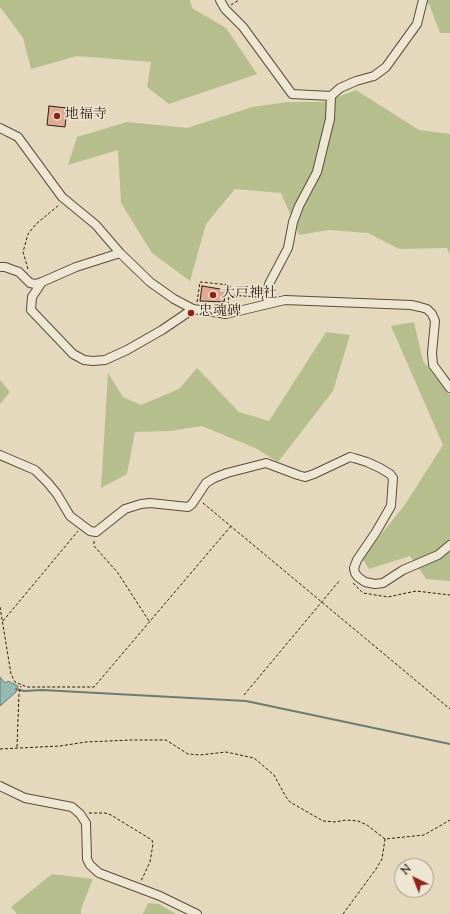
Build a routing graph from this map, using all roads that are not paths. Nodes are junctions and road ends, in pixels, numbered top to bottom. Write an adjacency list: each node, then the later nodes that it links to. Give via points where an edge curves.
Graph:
1 (220, 0): 3 (street, via 292,94)
2 (423, 0): 3 (street, via 417,24 386,67 374,76 340,88)
3 (331, 96): 8 (street, via 330,120 317,172 299,206 288,248 269,284)
4 (0, 128): 5 (street, via 18,137 67,201 96,225)
5 (120, 253): 7 (street, via 76,267); 9 (street, via 150,282)
6 (0, 267): 7 (street, via 18,272 30,283)
7 (42, 282): 9 (street, via 32,297 31,310 73,354 93,362 105,360 127,350)
8 (268, 300): 9 (street, via 226,314); 10 (street, via 411,305 427,309 435,321 433,365)
9 (193, 309)
10 (450, 388)
11 (0, 455): 12 (street, via 35,470 57,494 70,516 90,532 96,532 125,509 141,504 188,506 206,483 214,478 261,464 266,463 305,477 350,457 380,468 393,478 391,506 357,560 354,568 358,577 365,582 383,583 403,570 438,555)
12 (450, 545)
13 (0, 786): 14 (street, via 25,798 72,807 86,823 86,859 99,873 160,896)
14 (197, 914)

